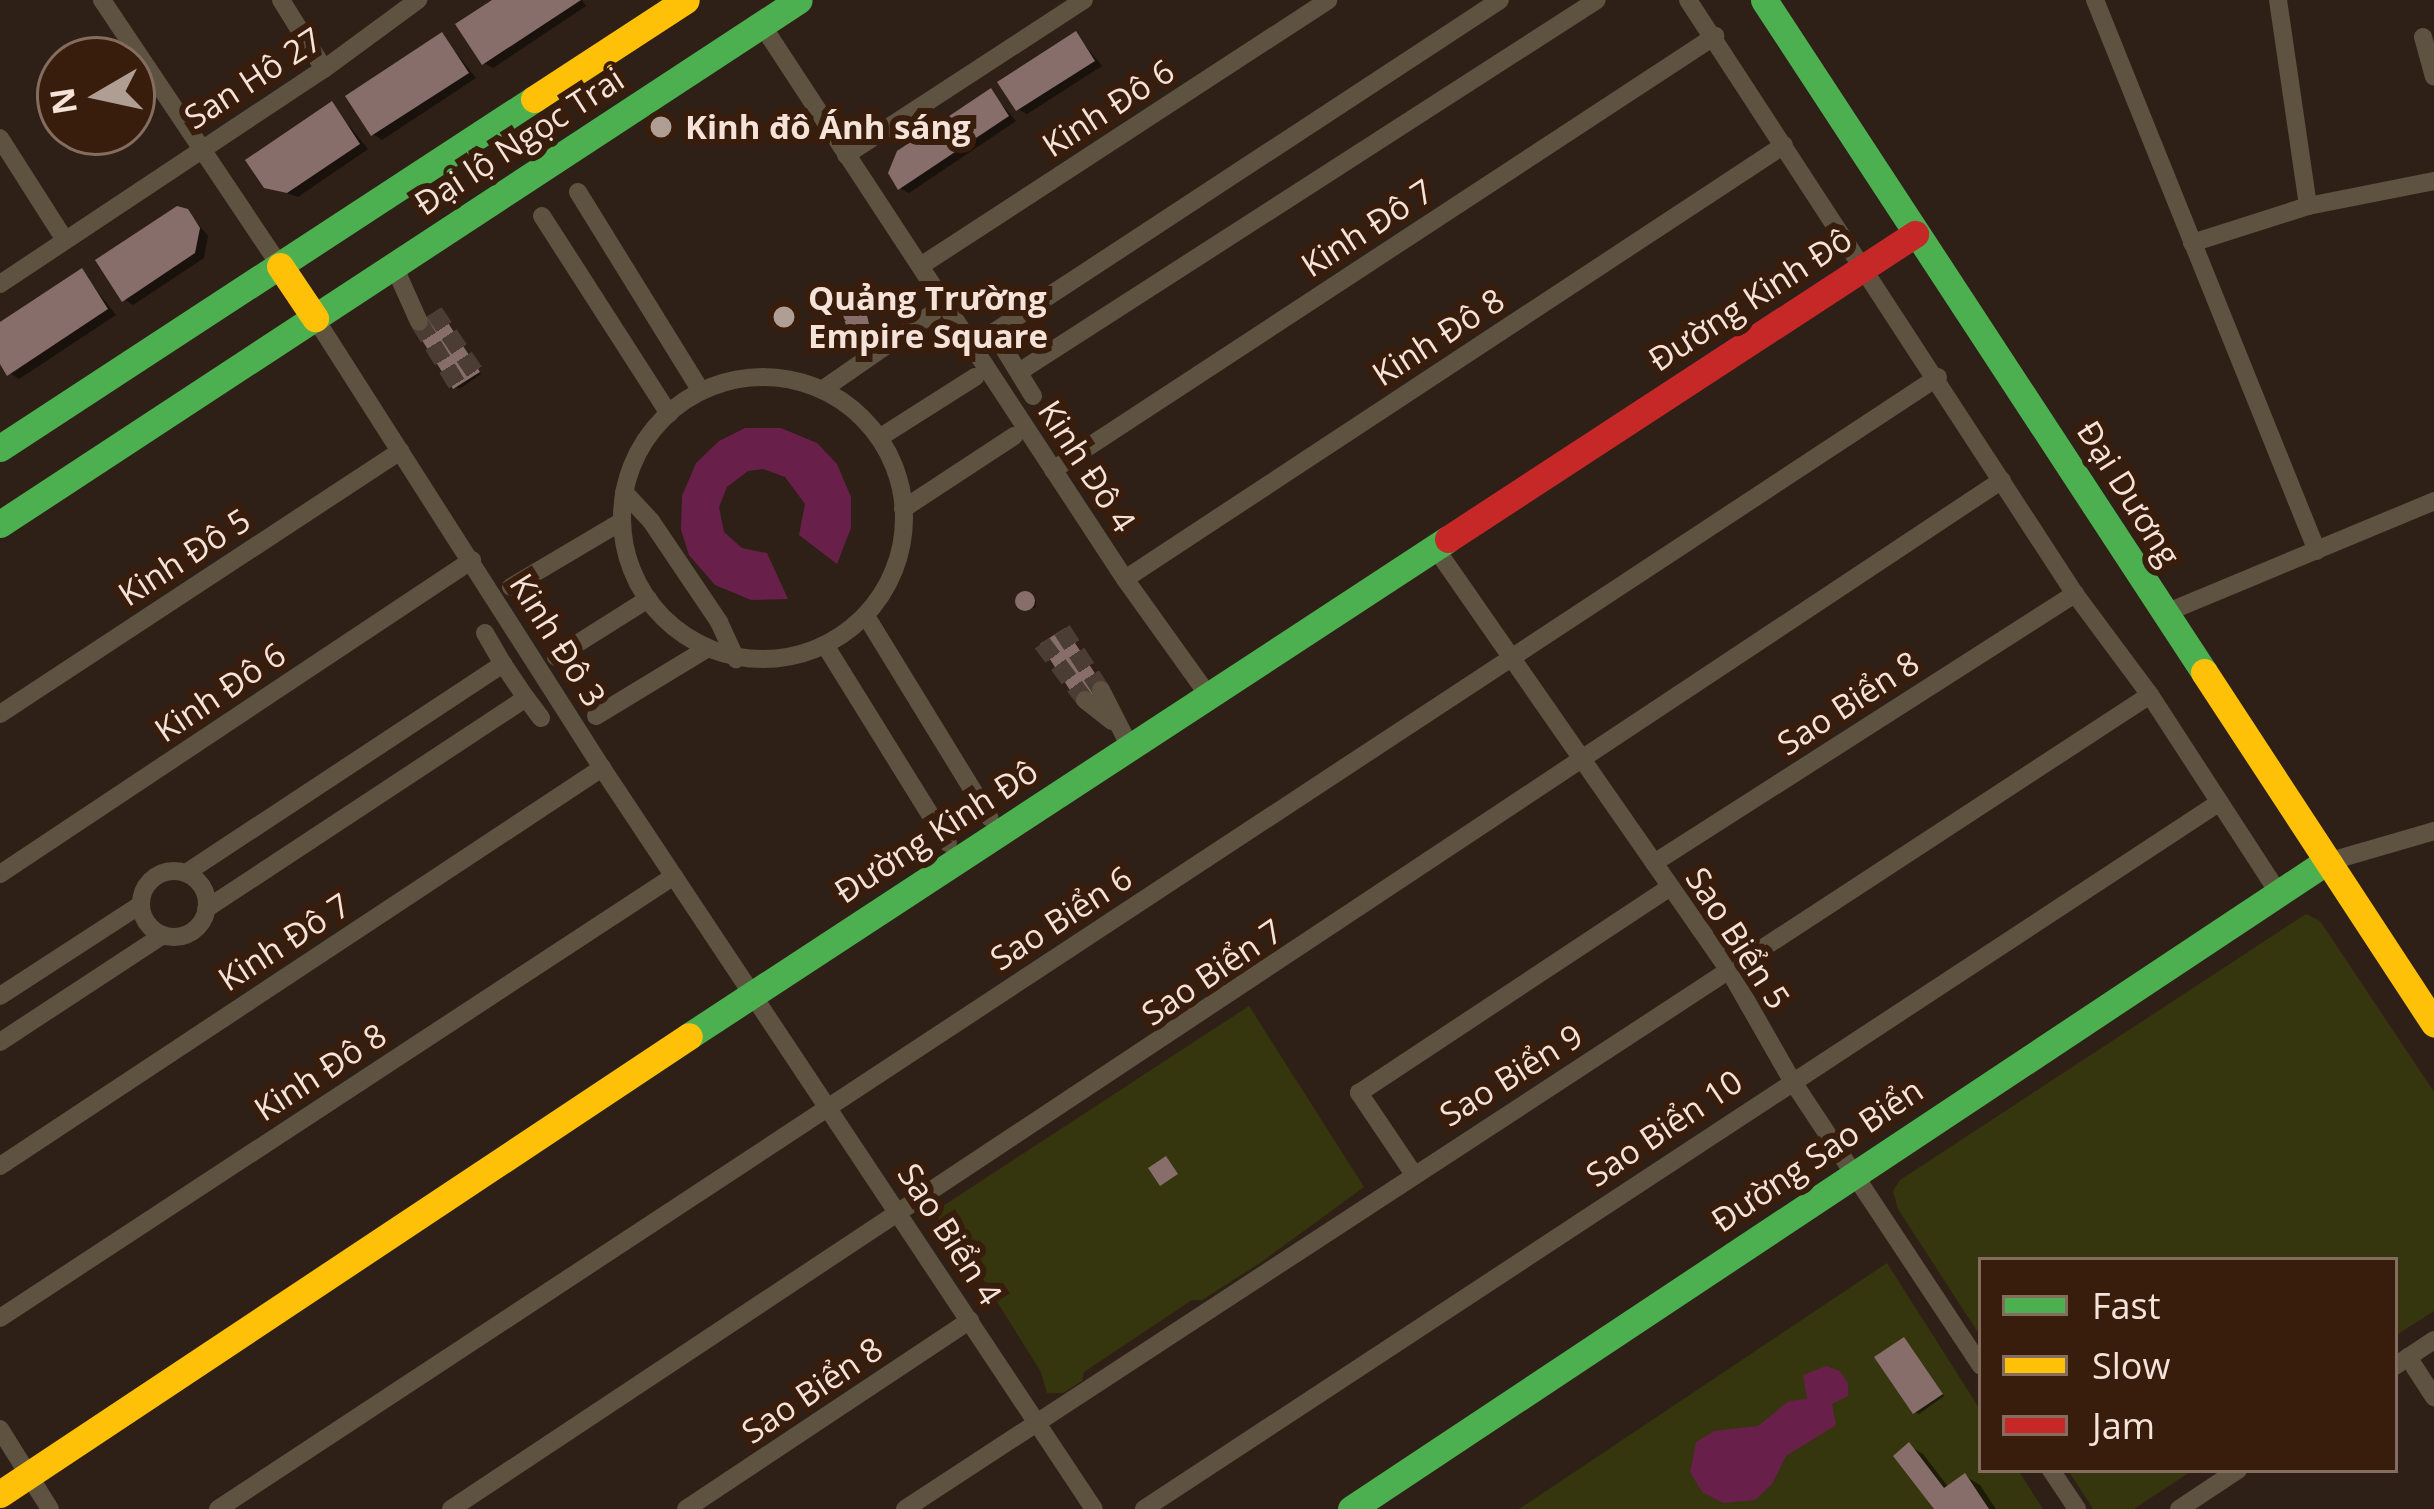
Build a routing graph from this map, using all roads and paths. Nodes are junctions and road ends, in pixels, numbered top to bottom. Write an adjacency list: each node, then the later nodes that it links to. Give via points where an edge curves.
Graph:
1 (102, 0): 22 (street)
2 (281, 0): 18 (street)
3 (418, 0): 18 (street, San Hô 27)
4 (686, 0): 31 (street, Đại lộ Ngọc Trai)
5 (746, 0): 15 (street)
6 (800, 0): 15 (street, Đại lộ Ngọc Trai)
7 (1084, 0): 23 (street)
8 (1328, 0): 32 (street, Kinh Đô 6)
9 (1500, 0): 41 (street, via 992,328)
10 (1597, 0): 41 (street)
11 (1688, 0): 16 (street)
12 (1764, 0): 28 (street, Đại Dương)
13 (2095, 0): 30 (street)
14 (2278, 0): 26 (street)
15 (762, 25): 23 (street, Kinh Đô 4); 34 (street, Đại lộ Ngọc Trai)
16 (1715, 36): 21 (street); 52 (street, Kinh Đô 7)
17 (2423, 37): 19 (street)
18 (324, 69): 22 (street, San Hô 27)
19 (2434, 77)
20 (0, 138): 29 (street)
21 (1784, 145): 33 (street); 62 (street, Kinh Đô 8)
22 (199, 149): 29 (street, San Hô 27); 31 (street)
23 (846, 155): 32 (street, Kinh Đô 4)
24 (2434, 181): 26 (street)
25 (578, 192): 36 (street)
26 (2308, 206): 30 (street)
27 (542, 216): 37 (street)
28 (1915, 234): 33 (street, Đường Kinh Đô); 66 (street, Đại Dương)
29 (65, 240): 35 (street, San Hô 27)
30 (2192, 243): 60 (street)
31 (280, 266): 40 (street); 50 (street, Đại lộ Ngọc Trai)
32 (922, 266): 52 (street, Kinh Đô 4)
33 (1865, 268): 43 (street); 59 (street, Đường Kinh Đô)
34 (401, 277): 39 (street); 40 (street, Đại lộ Ngọc Trai)
35 (0, 284)
36 (635, 284): 37 (street); 45 (street)
37 (600, 307): 47 (street)
38 (933, 313): 44 (street)
39 (426, 317)
40 (315, 318): 51 (street, Kinh Đô 3); 58 (street, Đại lộ Ngọc Trai)
41 (1019, 372): 46 (street)
42 (975, 377): 49 (street)
43 (1938, 377): 53 (street); 73 (street, Sao Biển 6)
44 (822, 390): 45 (street, via 748,377); 49 (street)
45 (701, 392): 47 (street)
46 (1033, 396)
47 (669, 414): 54 (street, via 636,456)
48 (1014, 436): 56 (street)
49 (879, 438): 56 (street)
50 (0, 448)
51 (400, 451): 61 (street, Kinh Đô 3); 80 (street, Kinh Đô 5)
52 (1053, 470): 62 (street, Kinh Đô 4)
53 (2002, 480): 64 (street); 89 (street, Sao Biển 7)
54 (624, 492): 57 (street); 72 (street, via 652,521)
55 (2434, 501): 60 (street)
56 (903, 509): 67 (street, via 897,557)
57 (622, 521): 63 (street); 65 (street, via 630,566)
58 (0, 524)
59 (1436, 549): 73 (street, Sao Biển 5); 77 (street, Đường Kinh Đô)
60 (2318, 551): 66 (street)
61 (472, 560): 90 (street, Kinh Đô 3); 106 (street, Kinh Đô 6)
62 (1125, 579): 77 (street, Kinh Đô 4)
63 (512, 587)
64 (2075, 594): 78 (street); 102 (street, Sao Biển 8)
65 (647, 599): 70 (street); 71 (street)
66 (2163, 614): 103 (street, Đại Dương)
67 (866, 616): 69 (street); 96 (street)
68 (485, 633): 74 (street)
69 (825, 645): 72 (street, via 778,659); 101 (street)
70 (709, 648): 72 (street); 81 (street)
71 (556, 657)
72 (736, 659)
73 (1514, 661): 89 (street, Sao Biển 5); 124 (street, Sao Biển 6)
74 (503, 664): 75 (street); 79 (street)
75 (465, 689): 83 (street); 84 (street)
76 (1093, 695): 86 (street)
77 (1208, 695): 86 (street, Đường Kinh Đô)
78 (2150, 695): 94 (street); 115 (street, Sao Biển 9)
79 (526, 698): 82 (street); 84 (street)
80 (0, 714)
81 (596, 716)
82 (541, 718)
83 (420, 719): 85 (street); 88 (street)
84 (487, 724): 88 (street)
85 (393, 737): 87 (street); 91 (street)
86 (1130, 747): 118 (street, Đường Kinh Đô)
87 (366, 754): 92 (street); 93 (street)
88 (442, 754): 91 (street)
89 (1586, 759): 102 (street, Sao Biển 5); 128 (street, Sao Biển 7)
90 (602, 768): 107 (street, Kinh Đô 3); 125 (street, Kinh Đô 7)
91 (416, 771): 92 (street)
92 (390, 788): 97 (street)
93 (310, 791): 95 (street); 97 (street)
94 (2221, 802): 109 (street); 123 (street, Sao Biển 10)
95 (285, 808): 99 (street); 100 (street)
96 (989, 817)
97 (333, 826): 100 (street)
98 (2434, 831): 103 (street)
99 (243, 835): 104 (street); 105 (street)
100 (308, 842): 104 (street)
101 (948, 843)
102 (1654, 863): 108 (street, Sao Biển 5)
103 (2324, 863): 109 (street, Đường Sao Biển); 121 (street, Đại Dương)
104 (264, 871): 111 (street)
105 (186, 873): 110 (street, via 154,877); 111 (street, via 202,887)
106 (0, 874)
107 (674, 876): 118 (street, Kinh Đô 3); 129 (street, Kinh Đô 8)
108 (1670, 887): 115 (street, Sao Biển 5); 126 (street, via 1360,1093)
109 (2278, 892): 127 (street, Đường Sao Biển)
110 (140, 905): 112 (street); 113 (street)
111 (206, 909): 112 (street, via 187,934)
112 (163, 935): 116 (street)
113 (85, 940): 114 (street); 116 (street)
114 (39, 971): 117 (street); 119 (street)
115 (1730, 972): 123 (street, Sao Biển 5); 126 (street, Sao Biển 9)
116 (106, 973): 119 (street)
117 (5, 992): 120 (street)
118 (753, 993): 124 (street, Sao Biển 4); 139 (street, Đường Kinh Đô)
119 (61, 1002): 120 (street)
120 (32, 1021): 122 (street)
121 (2434, 1024)
122 (0, 1041)
123 (1791, 1079): 127 (street, Sao Biển 5); 147 (street, Sao Biển 10)
124 (829, 1104): 128 (street, Sao Biển 4); 142 (street, Sao Biển 6)
125 (0, 1166)
126 (1413, 1173): 135 (street, Sao Biển 9)
127 (1853, 1174): 133 (street, Sao Biển 5); 148 (street, Đường Sao Biển)
128 (902, 1215): 130 (street, Sao Biển 4); 143 (street, Sao Biển 7)
129 (0, 1318)
130 (970, 1320): 135 (street, Sao Biển 4); 144 (street, Sao Biển 8)
131 (2434, 1340): 132 (street)
132 (2402, 1361): 134 (street)
133 (1978, 1362)
134 (2434, 1397)
135 (1036, 1422): 145 (street, Sao Biển 9); 146 (street, Sao Biển 4)
136 (0, 1429): 139 (street)
137 (2052, 1473): 149 (street)
138 (2233, 1473): 150 (street)
139 (28, 1475): 140 (street, Đường Kinh Đô); 141 (street)
140 (0, 1494)
141 (50, 1509)
142 (218, 1509)
143 (451, 1509)
144 (686, 1509)
145 (905, 1509)
146 (1094, 1509)
147 (1144, 1509)
148 (1352, 1509)
149 (2077, 1509)
150 (2179, 1509)

